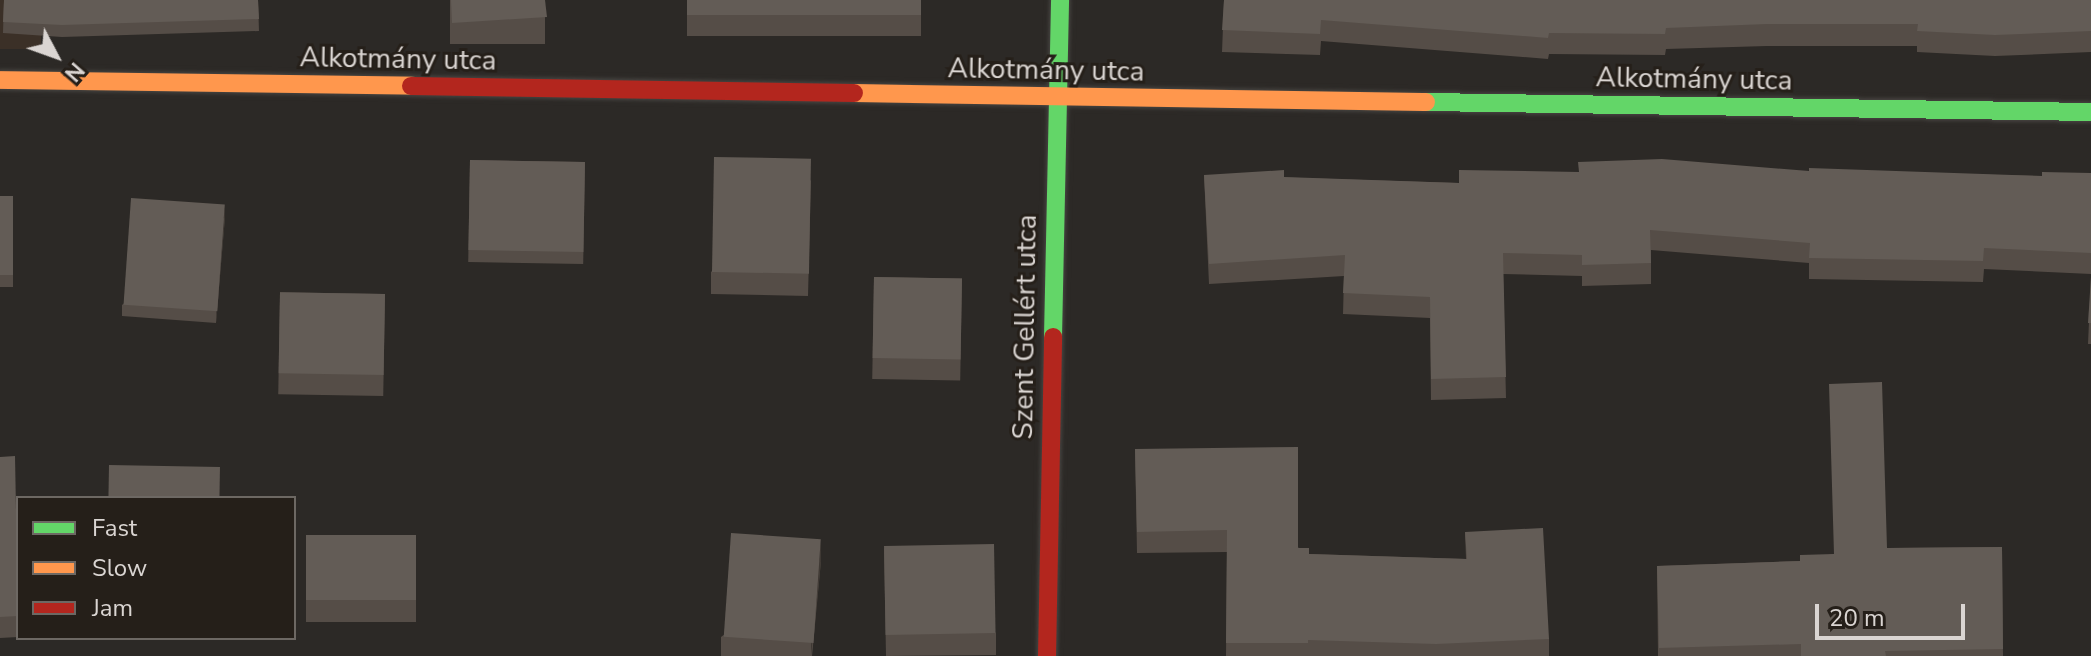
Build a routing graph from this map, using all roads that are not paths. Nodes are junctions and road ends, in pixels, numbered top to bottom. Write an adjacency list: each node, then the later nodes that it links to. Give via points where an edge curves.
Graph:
1 (1060, 0): 3 (street, Szent Gellért utca)
2 (0, 80): 3 (street, Alkotmány utca)
3 (1058, 98): 4 (street, Alkotmány utca); 5 (street, Szent Gellért utca)
4 (2091, 112)
5 (1047, 656)

